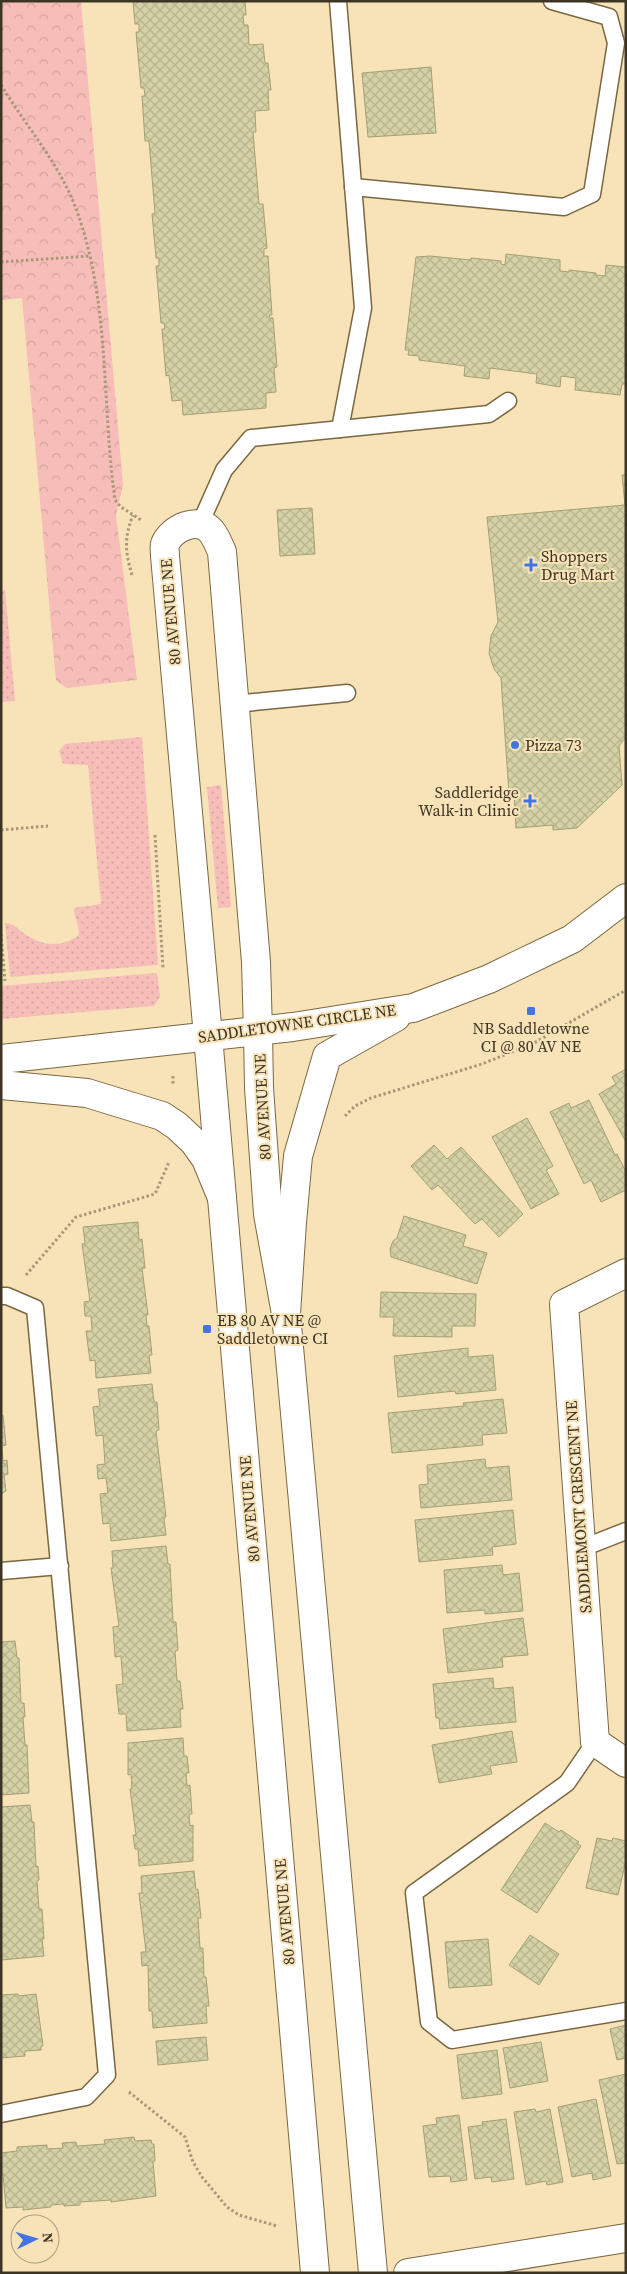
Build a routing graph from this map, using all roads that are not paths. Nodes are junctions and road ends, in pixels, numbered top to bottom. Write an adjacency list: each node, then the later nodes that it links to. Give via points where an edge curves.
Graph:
1 (338, 1): 3 (lane)
2 (552, 1): 3 (lane, via 609,17 616,44 592,194 564,207)
3 (353, 187): 5 (lane, via 363,308)
4 (508, 401): 5 (lane, via 489,414)
5 (340, 429): 6 (lane, via 251,438 224,470)
6 (200, 524): 8 (street, 80 AVENUE NE, via 210,530 222,552); 12 (street, 80 AVENUE NE, via 190,524 170,536 165,545 165,556)
7 (347, 693): 8 (lane)
8 (234, 704): 11 (street, 80 AVENUE NE, via 256,962)
9 (623, 902): 10 (street, SADDLETOWNE CIRCLE NE, via 572,939 489,979)
10 (413, 1008): 11 (street, SADDLETOWNE CIRCLE NE); 18 (street, via 327,1056 298,1156)
11 (258, 1032): 12 (street, SADDLETOWNE CIRCLE NE); 18 (street, 80 AVENUE NE, via 268,1214)
12 (208, 1036): 13 (street, SADDLETOWNE CIRCLE NE); 15 (street, 80 AVENUE NE)
13 (1, 1058)
14 (1, 1085): 15 (street, via 87,1093 162,1116 194,1142 206,1159)
15 (222, 1198): 28 (street, 80 AVENUE NE)
16 (626, 1273): 20 (street, SADDLEMONT CRESCENT NE, via 564,1304)
17 (4, 1296): 21 (lane, via 35,1308)
18 (286, 1314): 29 (street, 80 AVENUE NE)
19 (626, 1531): 20 (lane)
20 (580, 1549): 23 (street, SADDLEMONT CRESCENT NE)
21 (60, 1566): 22 (lane); 26 (lane, via 107,2074 86,2096)
22 (1, 1572)
23 (596, 1742): 24 (street); 25 (lane, via 567,1783 414,1893 429,2022 452,2040)
24 (626, 1763)
25 (626, 2011)
26 (1, 2114)
27 (626, 2238): 30 (street)
28 (315, 2273)
29 (374, 2273)
30 (408, 2273)

